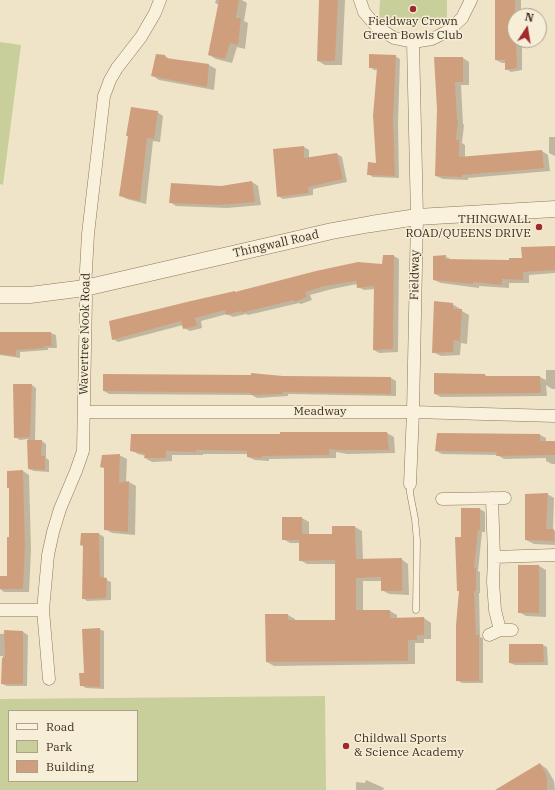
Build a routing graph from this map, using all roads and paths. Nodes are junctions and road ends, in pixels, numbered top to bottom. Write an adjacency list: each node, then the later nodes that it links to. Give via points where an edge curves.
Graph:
1 (160, 0): 7 (street, Wavertree Nook Road, via 141,37 110,80 104,96 88,234)
2 (360, 0): 4 (street, via 364,12 376,27 394,38)
3 (471, 0): 4 (street, via 462,18 448,32 432,39)
4 (413, 42): 6 (street, Fieldway)
5 (555, 209): 6 (street, Thingwall Road)
6 (416, 217): 7 (street, Thingwall Road, via 332,231); 10 (street, Fieldway)
7 (85, 288): 8 (street, Thingwall Road, via 30,295); 9 (street, Wavertree Nook Road)
8 (0, 295)
9 (84, 412): 10 (street, Meadway); 19 (street, Wavertree Nook Road, via 82,451 60,509 48,555)
10 (413, 412): 11 (street, Meadway); 12 (street, Fieldway)
11 (555, 416)
12 (410, 484): 20 (lane, via 417,541)
13 (492, 498): 14 (street); 15 (street); 17 (street)
14 (506, 498)
15 (442, 499)
16 (555, 555): 17 (street)
17 (494, 557): 21 (street, via 493,582)
18 (0, 610): 19 (street)
19 (43, 610): 22 (street, Wavertree Nook Road)
20 (416, 610)
21 (500, 632)
22 (49, 679)

